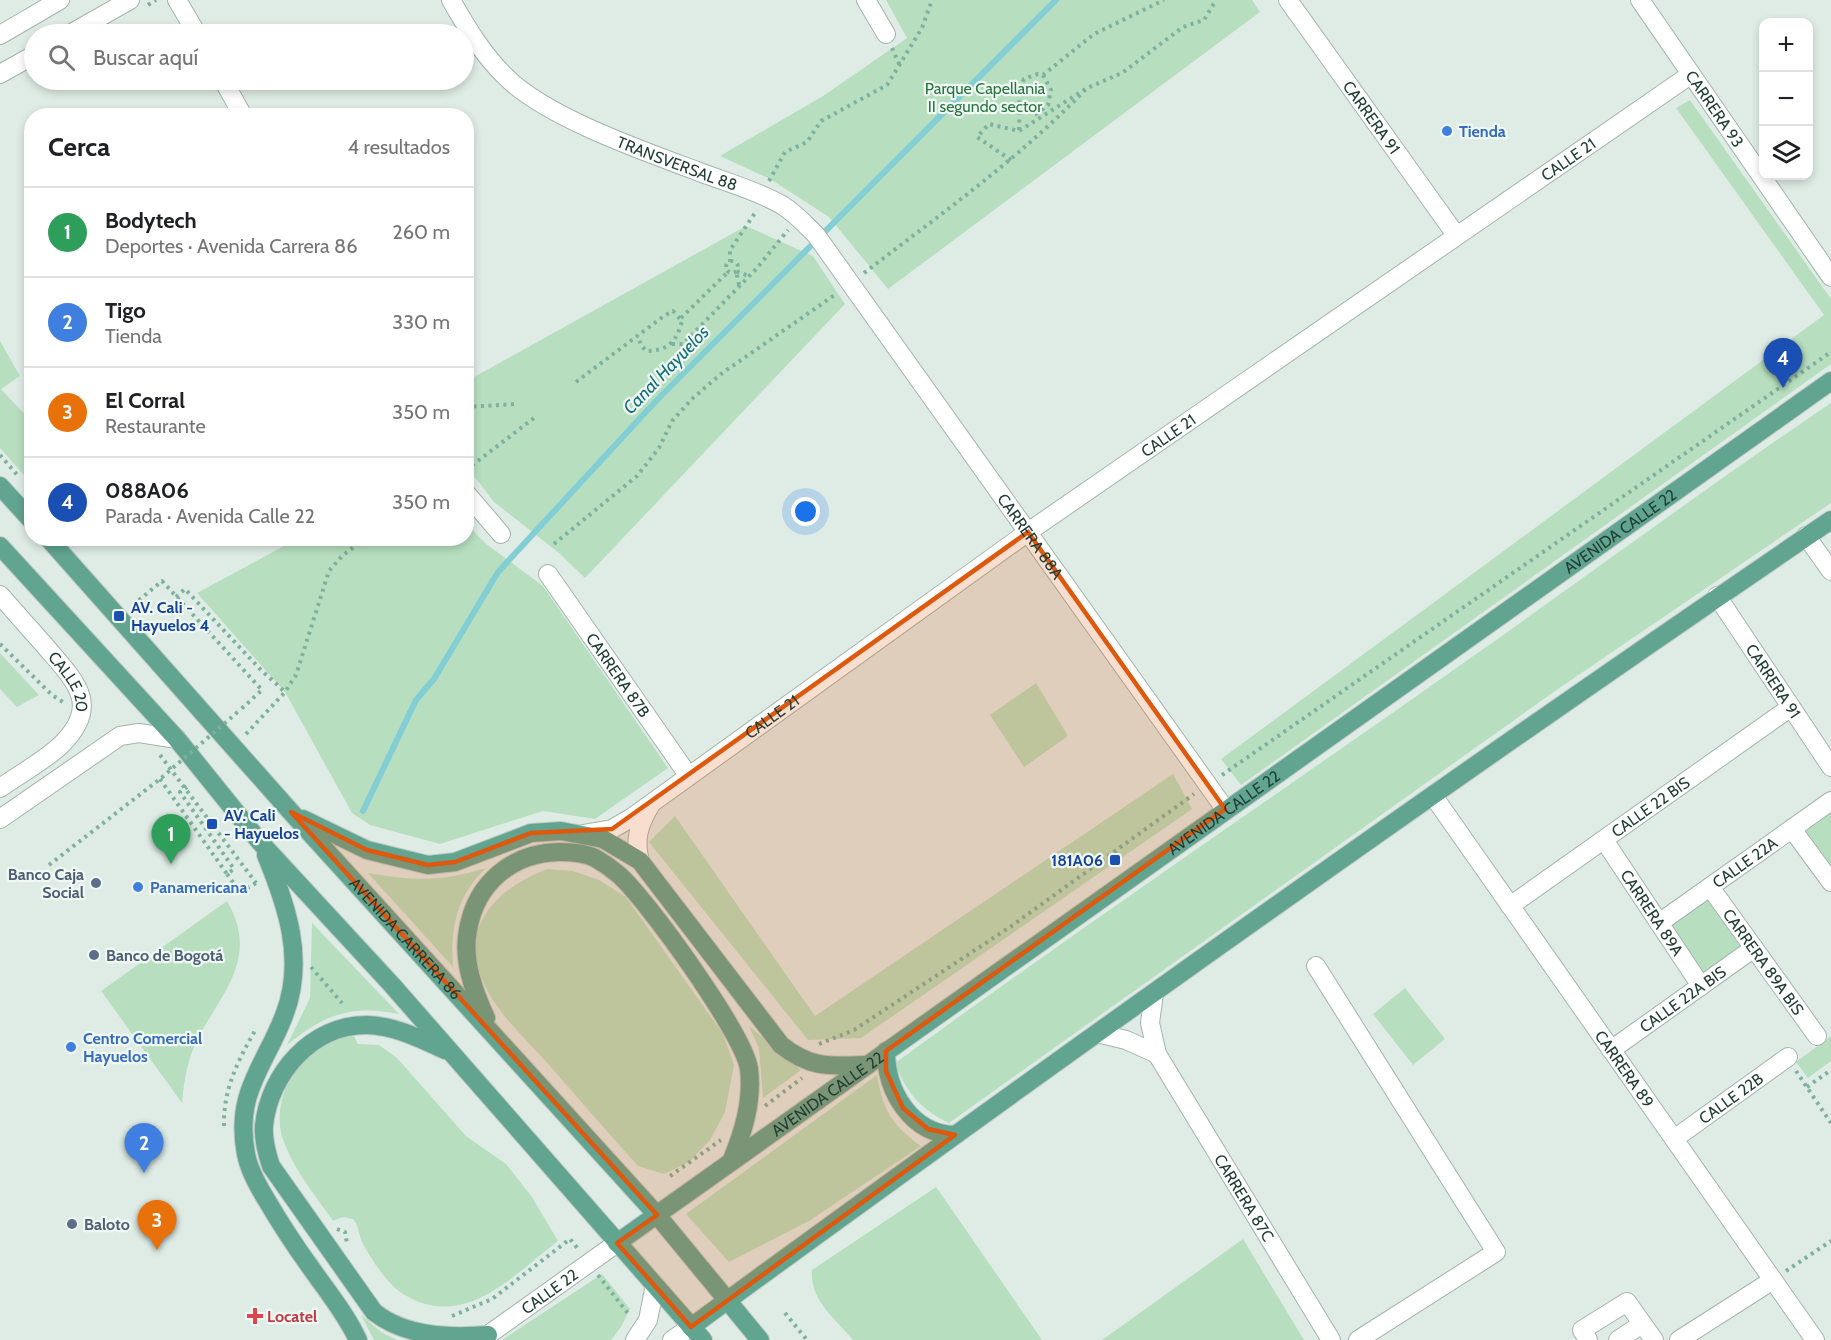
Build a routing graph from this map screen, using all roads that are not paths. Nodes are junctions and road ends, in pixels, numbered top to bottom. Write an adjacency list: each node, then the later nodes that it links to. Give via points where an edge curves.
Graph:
1 (60, 0): 12 (street)
2 (129, 0): 8 (street)
3 (177, 0): 9 (street)
4 (451, 0): 10 (street, TRANSVERSAL 88)
5 (866, 0): 11 (street)
6 (1288, 0): 19 (street, CARRERA 91)
7 (1640, 0): 16 (street, CARRERA 93)
8 (87, 24)
9 (191, 24)
10 (464, 24)
11 (886, 34)
12 (0, 35)
13 (474, 40): 20 (street, TRANSVERSAL 88, via 526,95 565,117 765,197 796,216)
14 (24, 61): 15 (street)
15 (0, 74)
16 (1690, 75): 19 (street, CALLE 21); 21 (street, CARRERA 93)
17 (229, 90): 18 (street)
18 (239, 108)
19 (1456, 236): 27 (street, CALLE 21)
20 (837, 262): 27 (street, CARRERA 88A)
21 (1831, 277)
22 (1831, 381): 44 (main road, AVENIDA CALLE 22)
23 (0, 486): 25 (main road)
24 (474, 503): 28 (street)
25 (24, 512)
26 (1831, 520): 29 (main road)
27 (1028, 532): 39 (street, CALLE 21); 44 (street, CARRERA 88A)
28 (501, 534)
29 (1806, 536): 32 (street); 35 (main road)
30 (0, 546): 37 (main road)
31 (55, 546): 45 (main road, AVENIDA CARRERA 86)
32 (1831, 571)
33 (548, 574): 39 (street, CARRERA 87B)
34 (0, 595): 40 (street, CALLE 20, via 75,679 82,713 60,746)
35 (1717, 596): 36 (street, CARRERA 91); 41 (main road)
36 (1791, 707): 38 (street, CARRERA 91); 49 (street, CALLE 22 BIS)
37 (177, 739): 46 (street, via 139,733 120,736); 50 (main road)
38 (1831, 767)
39 (688, 775): 43 (street, CALLE 21)
40 (0, 788)
41 (1434, 797): 54 (street, CARRERA 89); 59 (main road)
42 (1831, 801): 47 (street, CALLE 22A)
43 (652, 802): 48 (street, CALLE 21, via 612,829); 51 (street, CALLE 21, via 638,831)
44 (1225, 809): 64 (main road, AVENIDA CALLE 22)
45 (291, 812): 48 (main road, via 366,850 428,865 455,862 531,833); 60 (main road, AVENIDA CARRERA 86)
46 (0, 819)
47 (1792, 829): 52 (street); 53 (street, CALLE 22A)
48 (582, 834): 51 (main road, via 603,839)
49 (1604, 840): 54 (street, CALLE 22 BIS); 55 (street, CARRERA 89A)
50 (260, 842): 65 (main road); 81 (main road, via 292,930 292,984 285,1014 247,1093 243,1127 246,1156 256,1183)
51 (640, 861): 68 (main road, via 781,1045 805,1061 830,1066)
52 (1831, 882)
53 (1710, 887): 55 (street, CALLE 22A); 56 (street, CARRERA 89A BIS)
54 (1510, 906): 63 (street, CARRERA 89)
55 (1659, 923): 58 (street, CARRERA 89A)
56 (1754, 948): 58 (street, CALLE 22A BIS); 62 (street, CARRERA 89A BIS)
57 (1316, 966): 85 (street, via 1496,1252)
58 (1701, 986): 63 (street, CALLE 22A BIS)
59 (1154, 993): 61 (main road); 66 (street, CARRERA 87C, via 1150,1023)
60 (493, 1033): 71 (main road, via 478,1002 466,955 467,931 483,890 500,871 531,855 569,852 594,858 618,874 659,923 746,1053 749,1069 745,1122); 72 (main road, AVENIDA CARRERA 86)
61 (1097, 1033): 66 (street); 69 (main road)
62 (1817, 1036)
63 (1611, 1050): 70 (street, CARRERA 89)
64 (885, 1051): 68 (main road, AVENIDA CALLE 22); 69 (main road, via 886,1071 903,1108 928,1129)
65 (452, 1053): 73 (main road); 80 (main road, via 404,1033 370,1025 354,1025 321,1037 284,1069 269,1099 264,1127 266,1148 271,1167 374,1312 394,1326 444,1337)
66 (1157, 1054): 84 (street, CARRERA 87C)
67 (1788, 1057): 70 (street, CALLE 22B)
68 (867, 1065): 71 (main road, AVENIDA CALLE 22)
69 (955, 1135): 76 (main road)
70 (1674, 1139): 74 (street, CARRERA 89)
71 (731, 1162): 72 (main road, AVENIDA CALLE 22)
72 (657, 1215): 73 (main road, AVENIDA CALLE 22); 76 (main road, AVENIDA CARRERA 86)
73 (617, 1243): 75 (main road); 80 (street, CALLE 22)
74 (1773, 1280): 89 (street); 90 (street, CARRERA 89)
75 (655, 1285): 78 (main road); 79 (street, via 653,1306)
76 (727, 1300): 78 (main road); 83 (main road, AVENIDA CARRERA 86)
77 (1642, 1324): 86 (street, via 1627,1302 1582,1330); 87 (street); 88 (street)
78 (697, 1333): 82 (street)
79 (638, 1336)
80 (484, 1337)
81 (358, 1340)
82 (672, 1340)
83 (760, 1340)
84 (1331, 1340)
85 (1358, 1340)
86 (1588, 1340)
87 (1618, 1340)
88 (1654, 1340)
89 (1679, 1340)
90 (1815, 1340)

